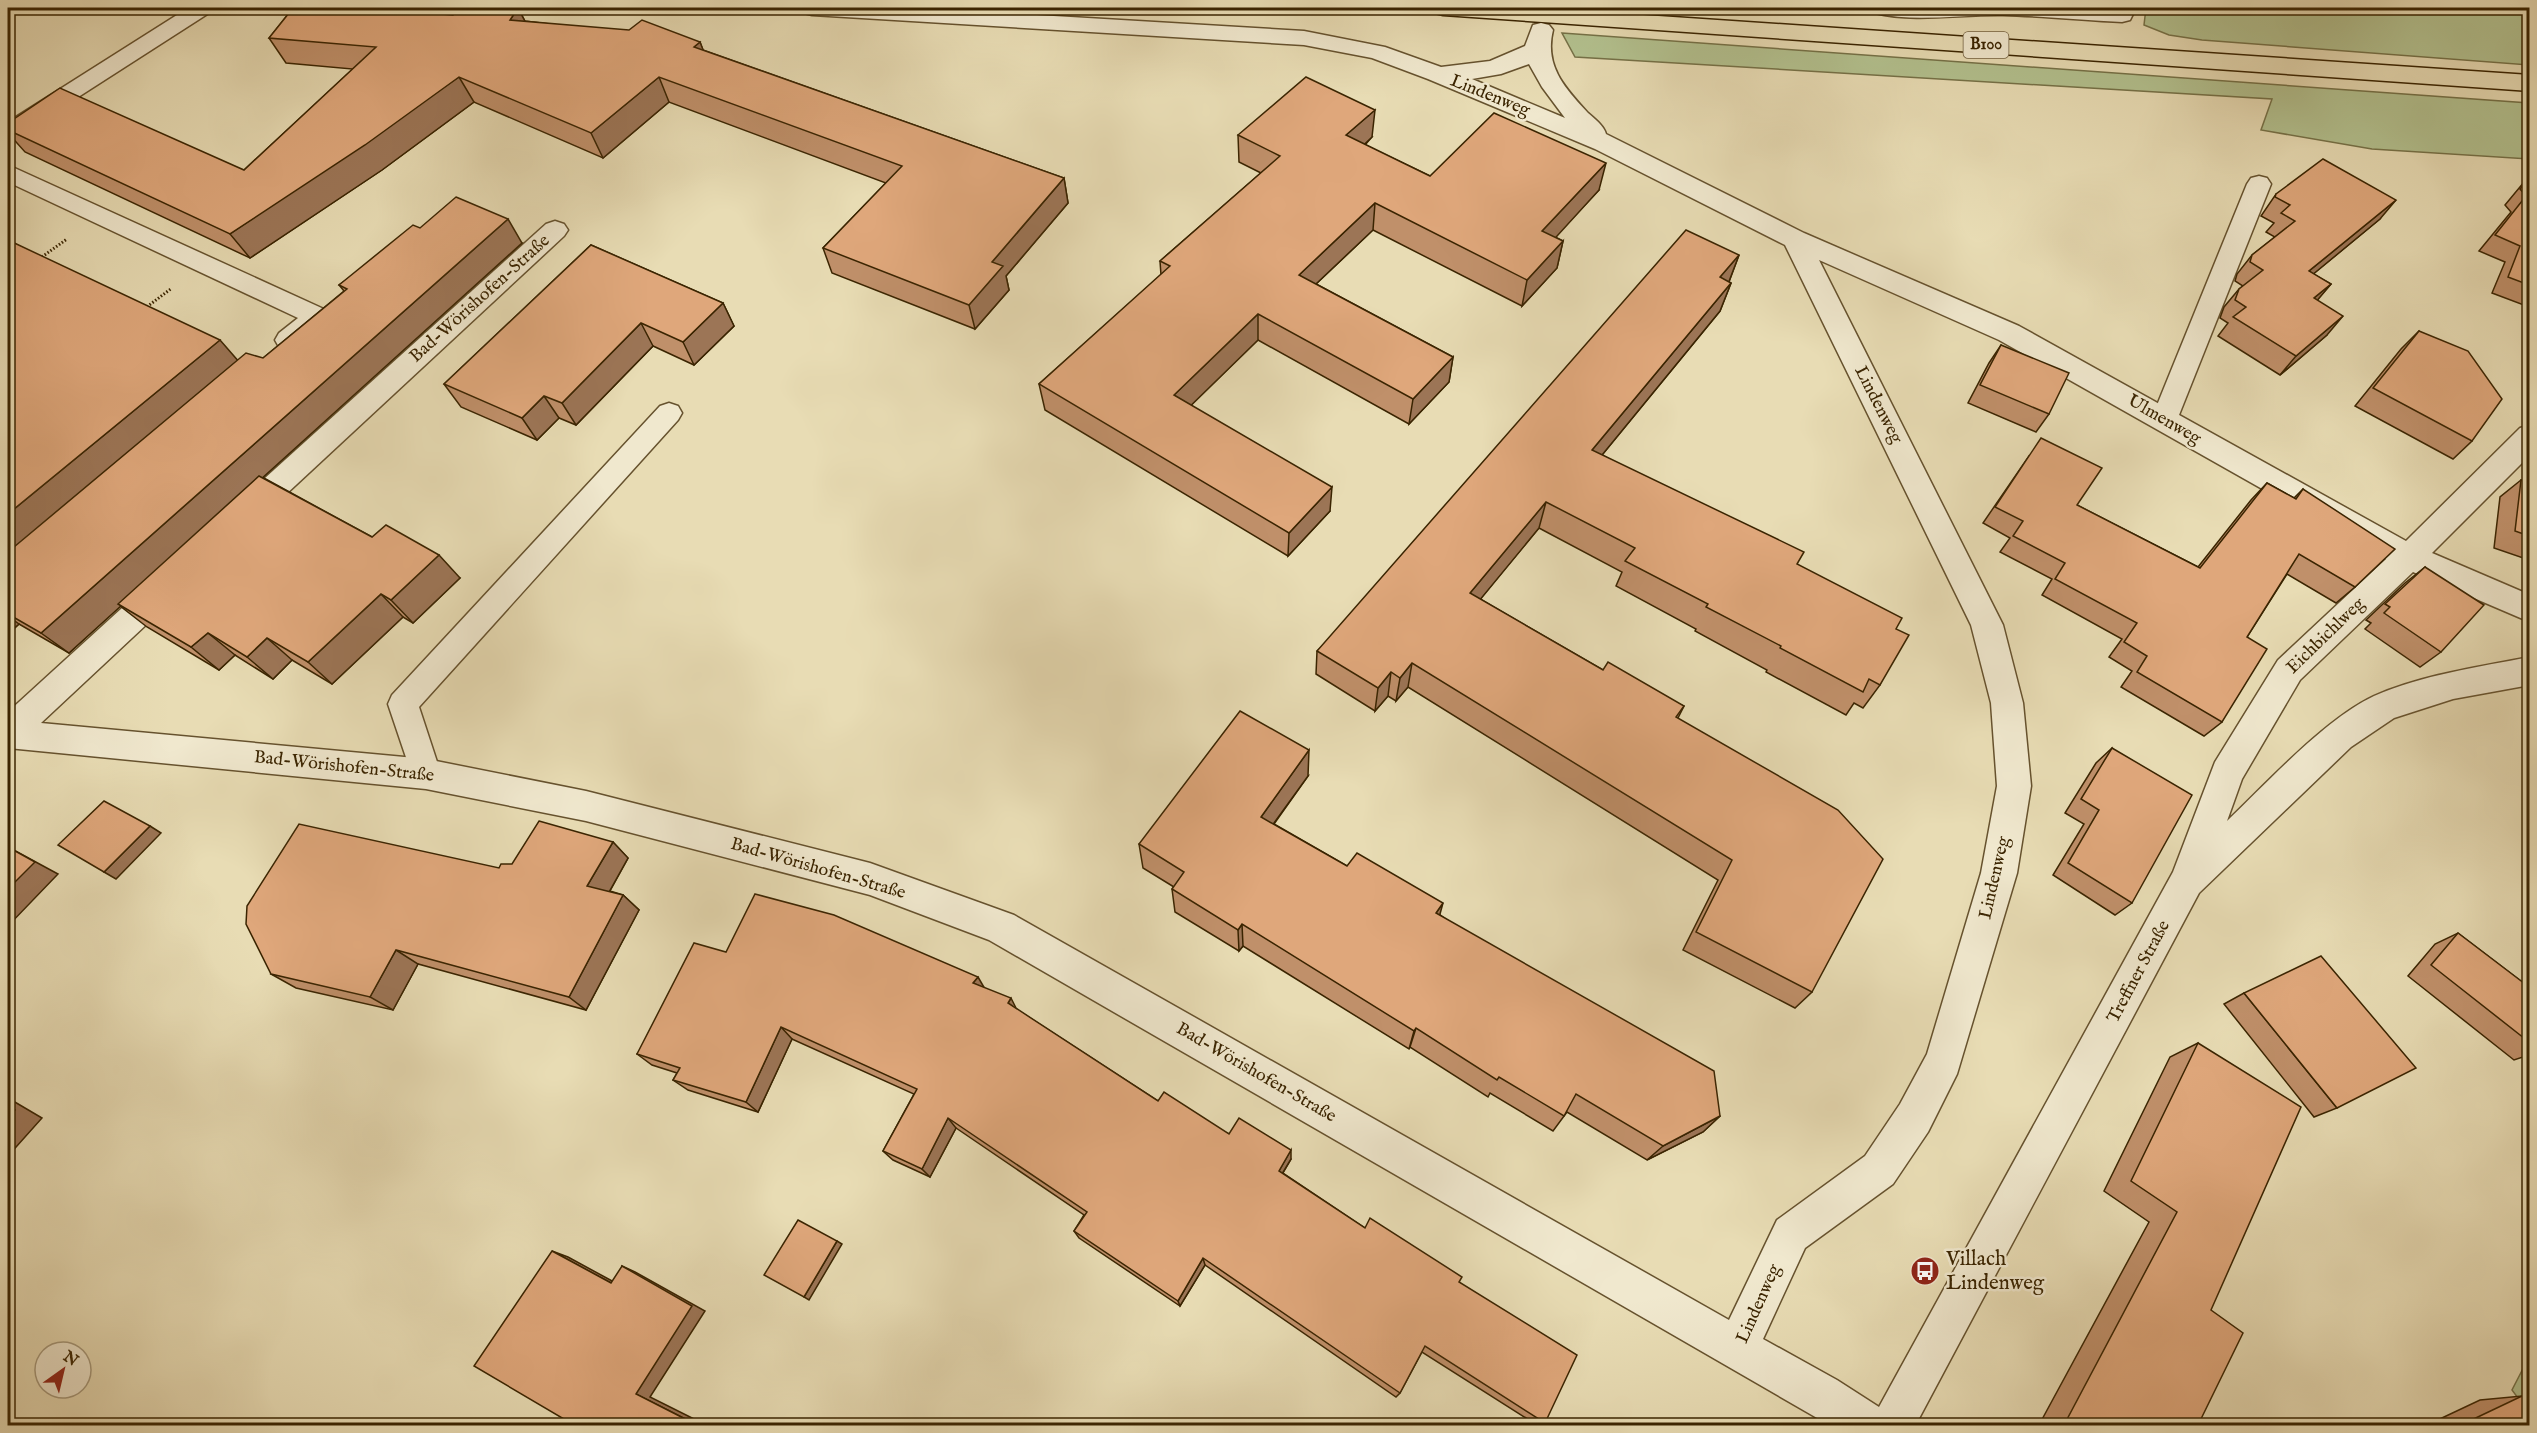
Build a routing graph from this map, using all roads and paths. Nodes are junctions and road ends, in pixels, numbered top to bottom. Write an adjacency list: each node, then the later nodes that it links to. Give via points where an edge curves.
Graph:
1 (202, 8): 8 (lane)
2 (812, 8): 6 (street, Lindenweg, via 1304,38 1377,52)
3 (1443, 8): 7 (main road, B100)
4 (1883, 8): 5 (street, via 2002,8 2122,15)
5 (2124, 8)
6 (1437, 74): 9 (street, Lindenweg); 9 (street, via 1485,72 1512,63 1539,40 1547,76 1572,112)
7 (2529, 83)
8 (8, 132)
9 (1604, 143): 14 (street, Lindenweg)
10 (8, 173): 12 (lane)
11 (2259, 184): 20 (lane)
12 (99, 215): 15 (path); 16 (lane)
13 (555, 230): 22 (street, Bad-Wörishofen-Straße)
14 (1795, 239): 20 (street, Ulmenweg, via 2009,333); 30 (street, Lindenweg, via 1988,625 2007,703 2014,786 1999,873 1944,1062 1880,1170 1791,1234)
15 (35, 262)
16 (203, 264): 17 (path); 18 (lane, via 317,316)
17 (141, 311)
18 (271, 354)
19 (669, 413): 28 (lane, via 404,704)
20 (2164, 420): 23 (street, Ulmenweg)
21 (2529, 436): 23 (street, Eichbichlweg)
22 (228, 530)
23 (2409, 557): 25 (street, Ulmenweg); 29 (street, Eichbichlweg, via 2289,670 2227,773)
24 (184, 570): 27 (street, Bad-Wörishofen-Straße)
25 (2529, 609)
26 (2529, 671): 29 (street, Treffner Straße, via 2453,685 2384,707 2339,737)
27 (8, 733): 28 (street, Bad-Wörishofen-Straße)
28 (426, 774): 30 (street, Bad-Wörishofen-Straße, via 586,806 870,879 1001,927)
29 (2187, 881): 32 (street, Treffner Straße)
30 (1737, 1348): 31 (street, Lindenweg)
31 (1870, 1425)
32 (1892, 1425)

